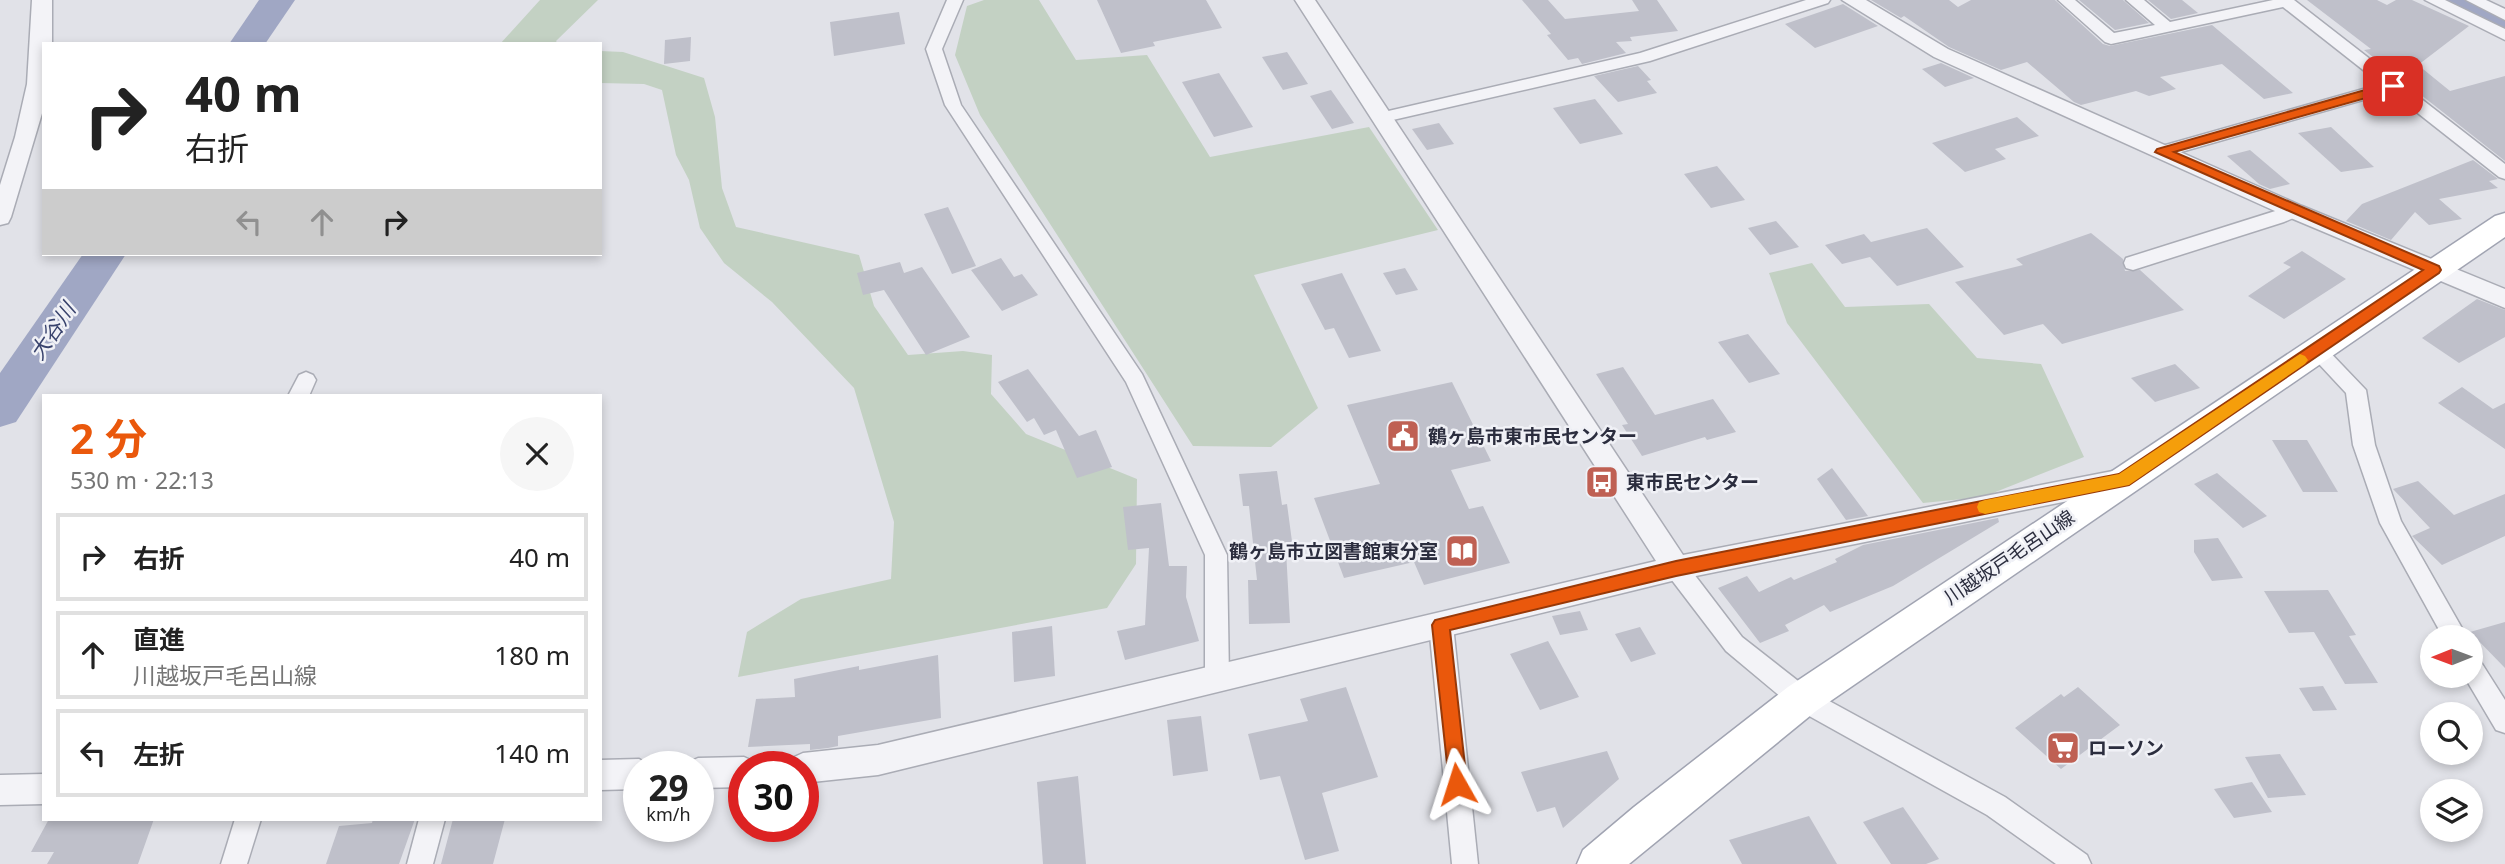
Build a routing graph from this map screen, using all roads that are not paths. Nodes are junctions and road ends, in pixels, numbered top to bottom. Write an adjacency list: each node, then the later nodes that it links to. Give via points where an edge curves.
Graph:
1 (42, 0): 16 (street)
2 (955, 0): 33 (street, via 934,49 953,105 1135,379 1216,555)
3 (1305, 0): 19 (street)
4 (1822, 0): 19 (street, via 1644,57)
5 (1852, 0): 20 (street, via 1941,53)
6 (2066, 0): 14 (street, via 2111,38)
7 (2134, 0): 14 (street)
8 (2212, 0): 12 (street)
9 (2433, 0): 15 (street)
10 (2474, 0): 13 (street)
11 (2285, 1): 12 (street); 18 (street)
12 (2229, 14): 14 (street)
13 (2505, 15)
14 (2166, 27)
15 (2505, 35)
16 (44, 42)
17 (42, 56): 23 (street, via 24,151)
18 (2393, 86): 20 (street); 21 (street)
19 (1384, 117): 30 (street)
20 (2161, 152): 22 (street)
21 (2505, 173)
22 (2294, 211): 25 (street); 26 (street)
23 (1, 213)
24 (2505, 223): 26 (main road, 川越坂戸毛呂山線)
25 (2133, 263)
26 (2434, 270): 27 (street); 28 (main road, 川越坂戸毛呂山線)
27 (2505, 299)
28 (2315, 349): 29 (main road, 川越坂戸毛呂山線); 32 (street, via 2356,390 2364,445 2391,523)
29 (2123, 480): 30 (street); 35 (main road, 川越坂戸毛呂山線)
30 (1676, 568): 31 (street); 35 (street, via 1734,644)
31 (1441, 625): 33 (street); 46 (street)
32 (2448, 625)
33 (1217, 679): 37 (street, via 878,760)
34 (2483, 686): 36 (street)
35 (1802, 699): 47 (main road, 川越坂戸毛呂山線); 48 (street, via 1996,806)
36 (2505, 722)
37 (819, 766)
38 (623, 774): 39 (street)
39 (602, 775)
40 (42, 789): 41 (street)
41 (0, 790)
42 (247, 821): 44 (street)
43 (431, 821): 45 (street)
44 (234, 864)
45 (420, 864)
46 (1465, 864)
47 (1598, 864)
48 (2078, 864)

